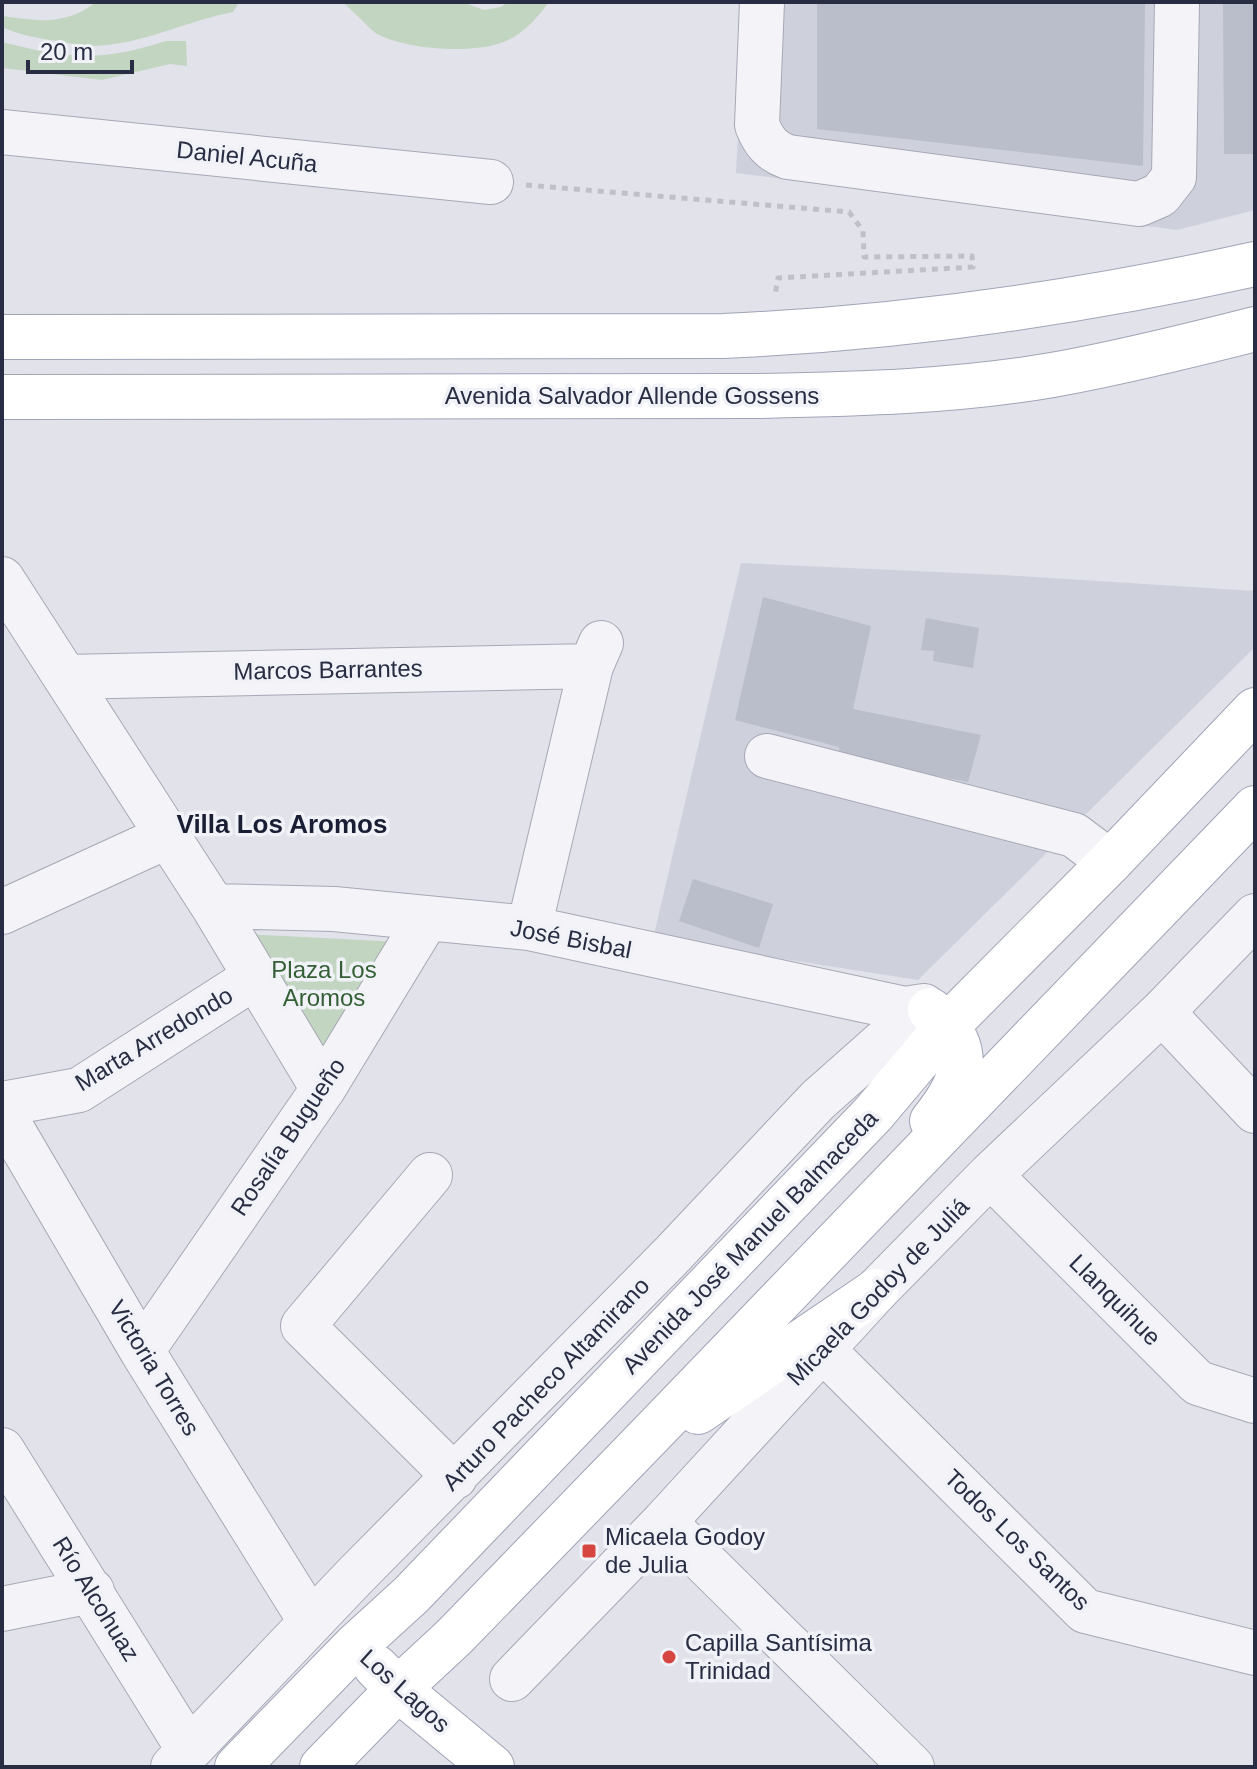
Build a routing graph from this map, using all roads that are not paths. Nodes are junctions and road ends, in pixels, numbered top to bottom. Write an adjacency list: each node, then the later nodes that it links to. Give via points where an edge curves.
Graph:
1 (762, 2): 2 (street, via 757,125 778,153 1139,204 1160,195 1174,177)
2 (1177, 2)
3 (2, 132): 4 (street, Daniel Acuña)
4 (491, 182)
5 (1255, 264): 7 (main road, via 1112,294 808,332)
6 (1255, 329): 8 (main road, Avenida Salvador Allende Gossens, via 1049,376 882,392)
7 (2, 337)
8 (2, 397)
9 (2, 579): 10 (street)
10 (65, 677): 14 (street); 20 (street, Marcos Barrantes, via 596,654)
11 (1255, 710): 15 (main road, Avenida José Manuel Balmaceda)
12 (767, 756): 15 (street, via 1074,835)
13 (1255, 808): 30 (main road)
14 (168, 836): 16 (street); 17 (street)
15 (1110, 862): 23 (main road, Avenida José Manuel Balmaceda, via 1044,929)
16 (213, 906): 19 (street, José Bisbal); 21 (street)
17 (2, 912)
18 (1255, 916): 22 (street, Micaela Godoy de Juliá)
19 (427, 918): 20 (street, José Bisbal); 24 (street, Rosalía Bugueño)
20 (529, 928): 23 (street, José Bisbal)
21 (255, 977): 24 (street); 25 (street, Marta Arredondo, via 79,1090)
22 (1162, 1012): 26 (street); 29 (street, Micaela Godoy de Juliá)
23 (936, 1015): 30 (main road, via 962,1053 957,1080); 37 (street, Arturo Pacheco Altamirano, via 818,1100); 42 (main road, Avenida José Manuel Balmaceda, via 873,1114 411,1595)
24 (323, 1089): 33 (street, Rosalía Bugueño)
25 (2, 1104)
26 (1255, 1111)
27 (2, 1112): 33 (street, Victoria Torres)
28 (430, 1175): 37 (street, via 303,1326)
29 (990, 1175): 31 (street, Micaela Godoy de Juliá); 34 (street, Llanquihue, via 1198,1383)
30 (888, 1187): 35 (main road)
31 (876, 1291): 32 (street, Micaela Godoy de Juliá); 35 (main road, via 693,1415)
32 (822, 1349): 38 (street, Micaela Godoy de Juliá); 43 (street, Todos Los Santos, via 1085,1611)
33 (142, 1351): 41 (street, Victoria Torres)
34 (1255, 1401)
35 (652, 1433): 45 (main road)
36 (2, 1450): 39 (street, Río Alcohuaz)
37 (455, 1477): 41 (street, Arturo Pacheco Altamirano)
38 (664, 1522): 44 (street, Micaela Godoy de Juliá); 50 (street)
39 (92, 1591): 40 (street); 46 (street, Río Alcohuaz)
40 (2, 1609)
41 (311, 1622): 46 (street, Arturo Pacheco Altamirano)
42 (355, 1646): 45 (main road, Los Lagos); 47 (main road, Avenida José Manuel Balmaceda)
43 (1255, 1653)
44 (512, 1679)
45 (398, 1689): 48 (main road); 49 (main road, Los Lagos)
46 (181, 1758)
47 (237, 1767)
48 (322, 1767)
49 (492, 1767)
50 (912, 1767)

